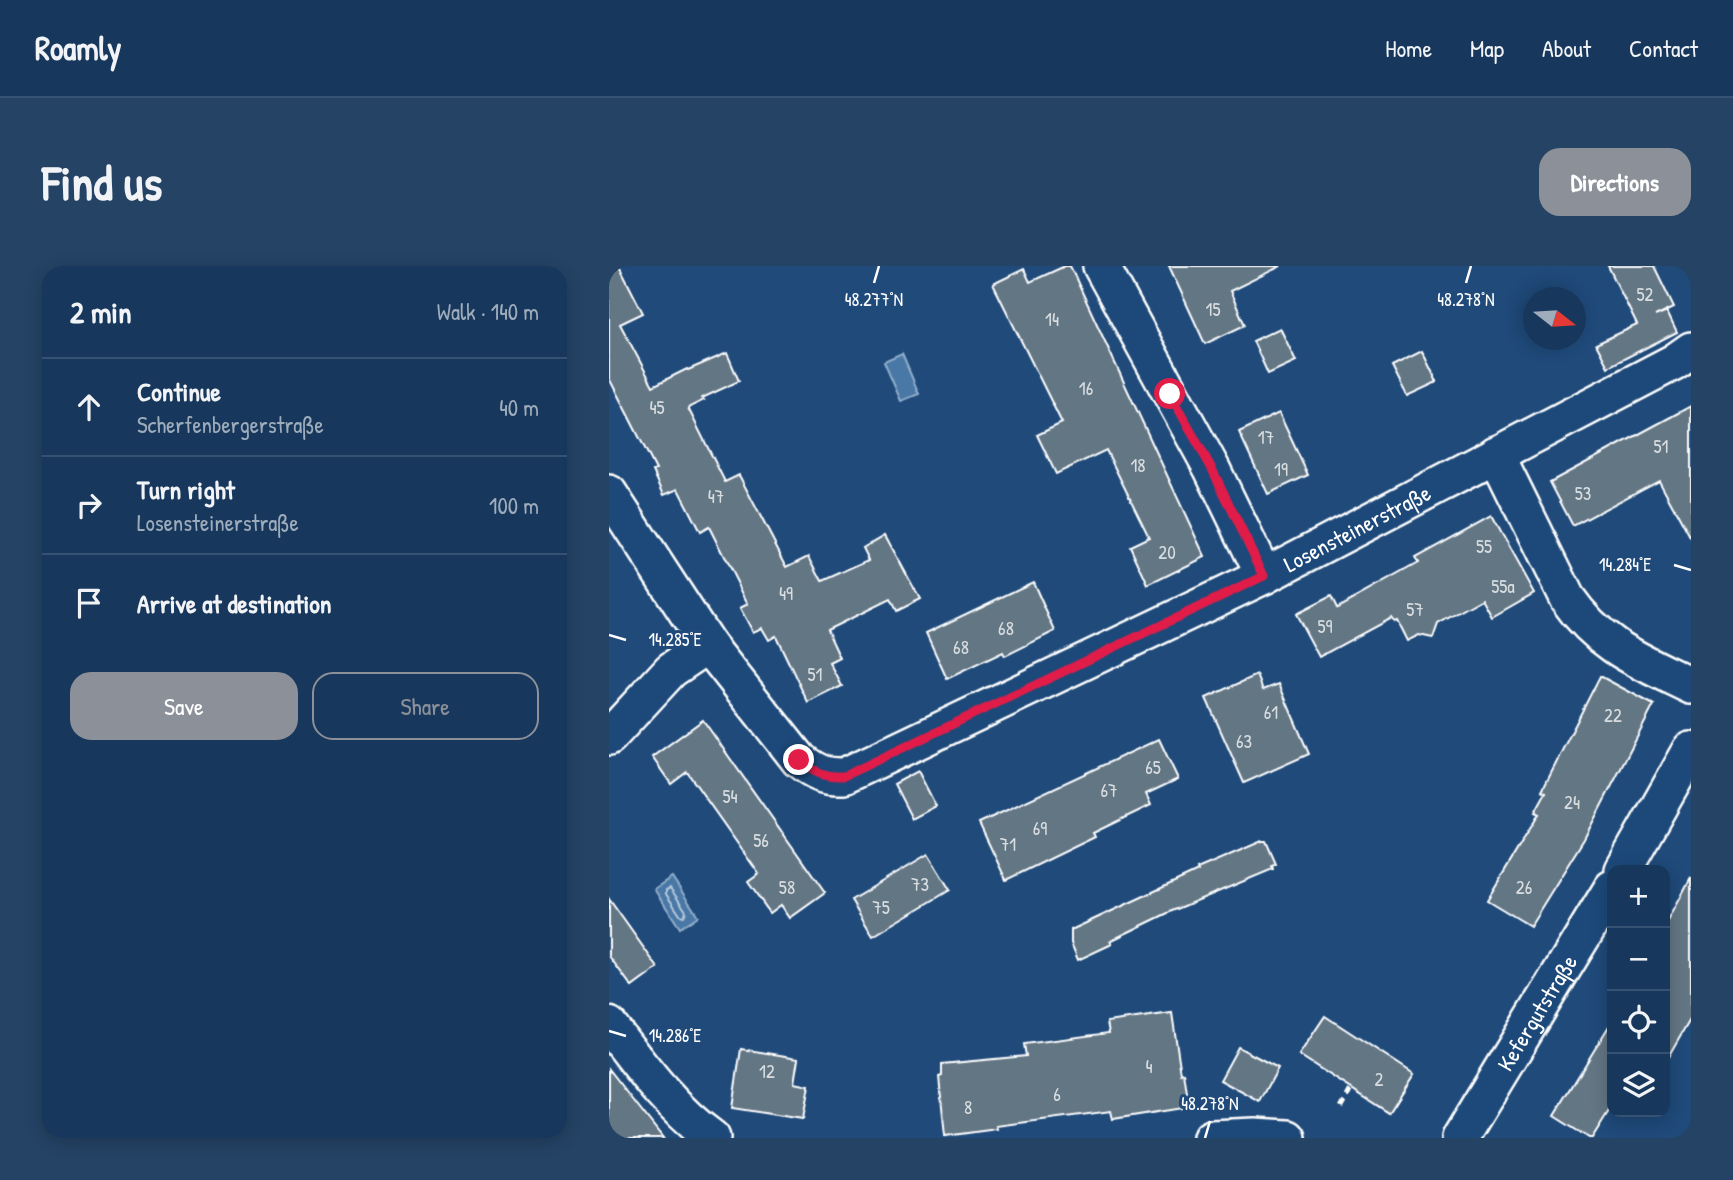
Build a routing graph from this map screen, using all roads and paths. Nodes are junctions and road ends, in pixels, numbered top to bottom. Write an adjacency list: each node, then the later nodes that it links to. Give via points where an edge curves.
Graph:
1 (1101, 266): 5 (street, via 1212,469)
2 (1691, 349): 3 (street, Losensteinerstraße)
3 (1496, 454): 5 (street, Losensteinerstraße); 7 (street, via 1580,617 1617,649)
4 (609, 493): 6 (street)
5 (1264, 576): 6 (street, Losensteinerstraße, via 844,776 812,771 799,760)
6 (708, 645): 8 (street, via 671,670)
7 (1691, 686)
8 (609, 737)
9 (1691, 750): 10 (street)
10 (1626, 865)
11 (1607, 896): 18 (street, Kefergutstraße)
12 (609, 1025): 15 (street, via 681,1113)
13 (1351, 1089): 14 (path)
14 (1341, 1107)
15 (712, 1138)
16 (1211, 1138): 17 (street)
17 (1288, 1138)
18 (1460, 1138)

